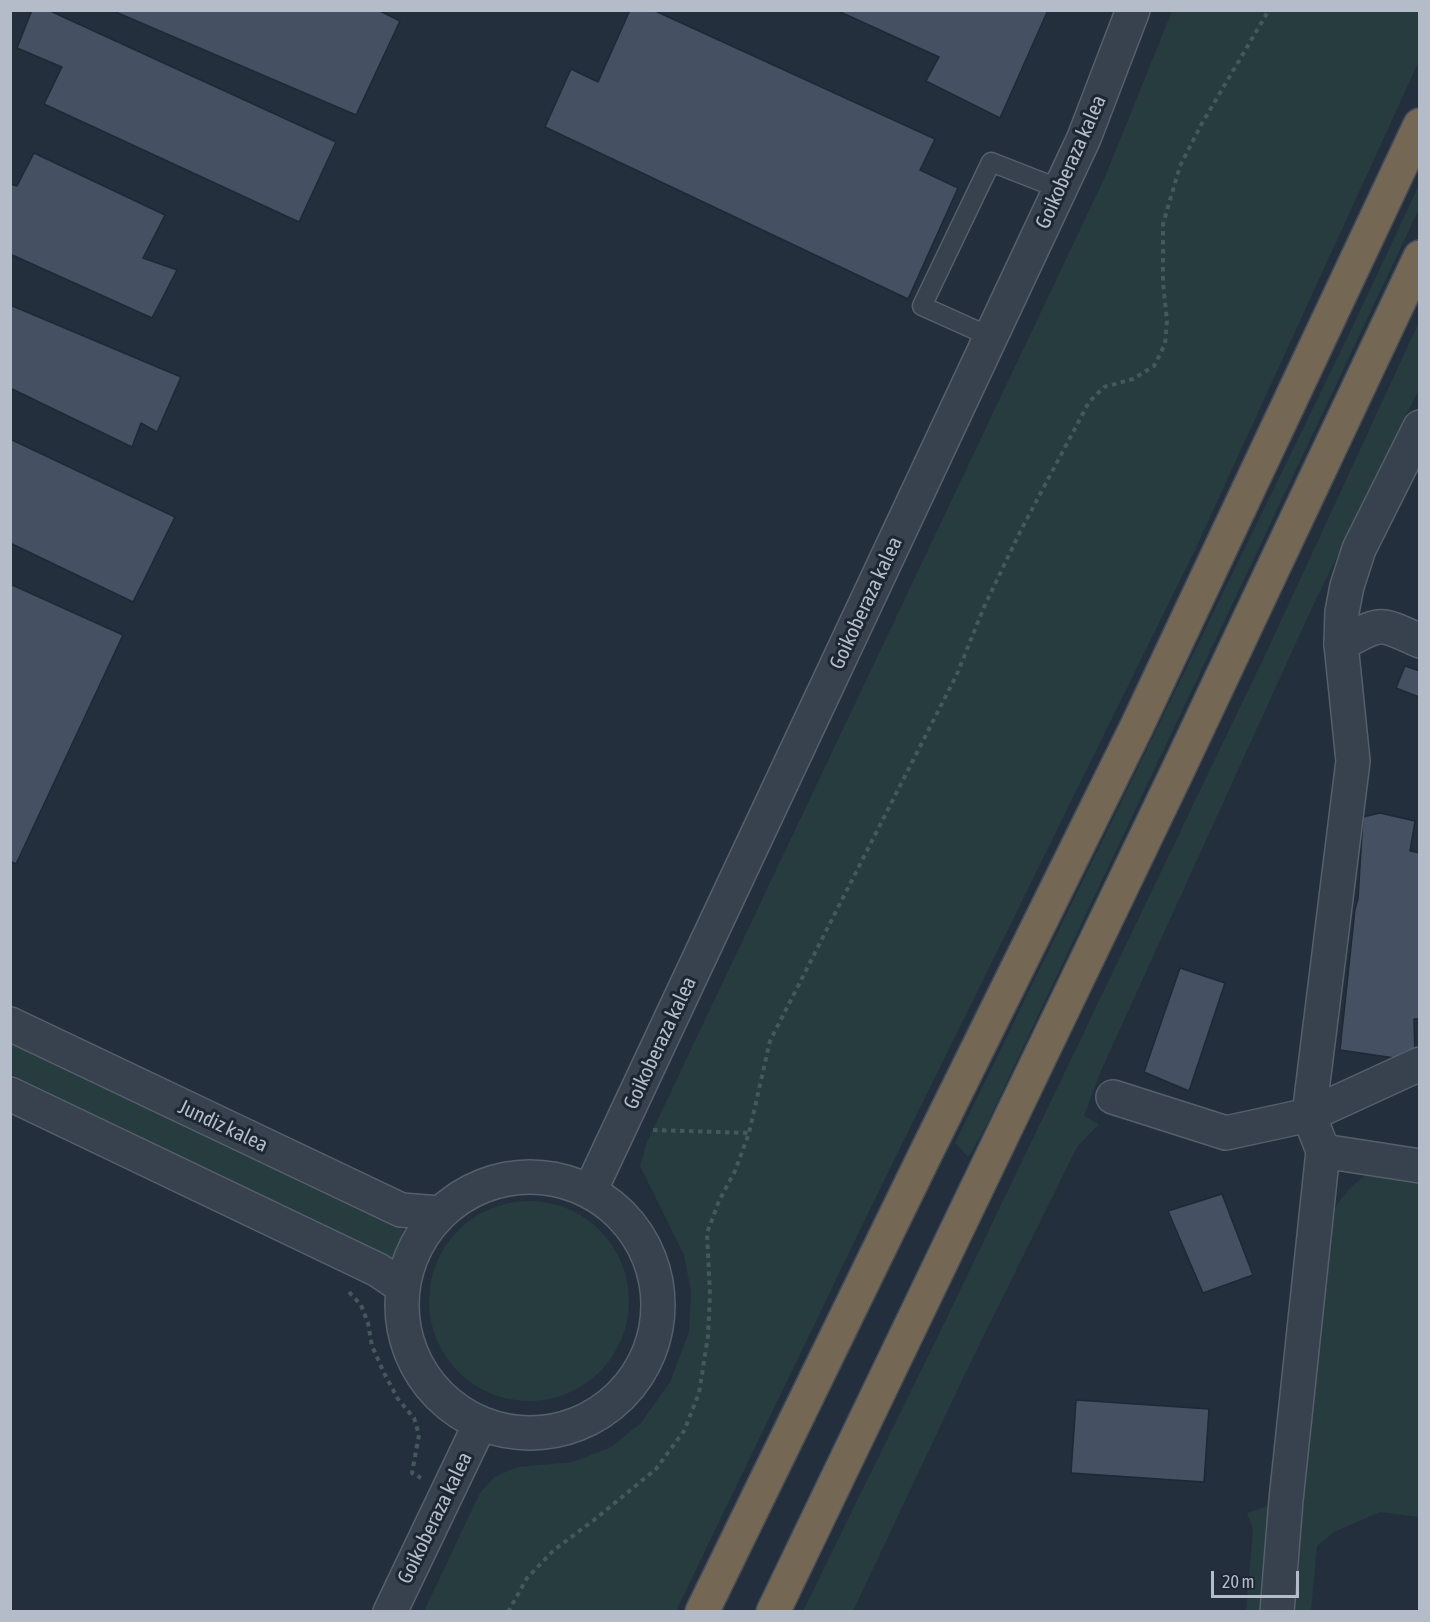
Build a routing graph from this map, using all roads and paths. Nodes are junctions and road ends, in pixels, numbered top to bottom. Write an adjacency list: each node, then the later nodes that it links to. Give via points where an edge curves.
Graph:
1 (1133, 10): 4 (street, Goikoberaza kalea)
2 (1269, 10): 16 (path, via 1180,166 1163,224 1165,344 1154,366 1133,379 1104,387 1089,402 1074,429 984,607 957,674 770,1041)
3 (1419, 124): 27 (highway, via 1136,728)
4 (1060, 189): 6 (street, Goikoberaza kalea); 6 (lane, via 991,162 922,306)
5 (1419, 257): 28 (highway, via 1178,771)
6 (991, 337): 15 (street, Goikoberaza kalea)
7 (1419, 427): 9 (street, via 1359,549 1344,603)
8 (1419, 641): 9 (street, via 1387,626 1374,626)
9 (1341, 644): 14 (street, via 1353,761)
10 (10, 1024): 20 (street, Jundiz kalea, via 400,1210)
11 (1419, 1064): 14 (street)
12 (10, 1094): 21 (street, via 378,1270)
13 (1113, 1097): 14 (street, via 1226,1133)
14 (1309, 1115): 17 (street)
15 (619, 1128): 16 (path); 19 (street, Goikoberaza kalea)
16 (749, 1133): 26 (path, via 707,1233 708,1336 699,1393 684,1431 656,1469 554,1550 527,1578)
17 (1323, 1151): 18 (street); 29 (street)
18 (1419, 1166)
19 (590, 1191): 20 (street, via 552,1178 512,1178 473,1190); 23 (street, via 625,1217 648,1254 659,1296 654,1340 635,1379 604,1410 566,1429 522,1434)
20 (440, 1213): 21 (street, via 416,1247)
21 (403, 1287): 23 (street, via 403,1329 418,1369 444,1402)
22 (348, 1292): 24 (path, via 361,1305 384,1373 414,1418 419,1435 412,1473)
23 (480, 1424): 25 (street, Goikoberaza kalea)
24 (423, 1478)
25 (390, 1611)
26 (508, 1611)
27 (702, 1611)
28 (773, 1611)
29 (1277, 1611)

